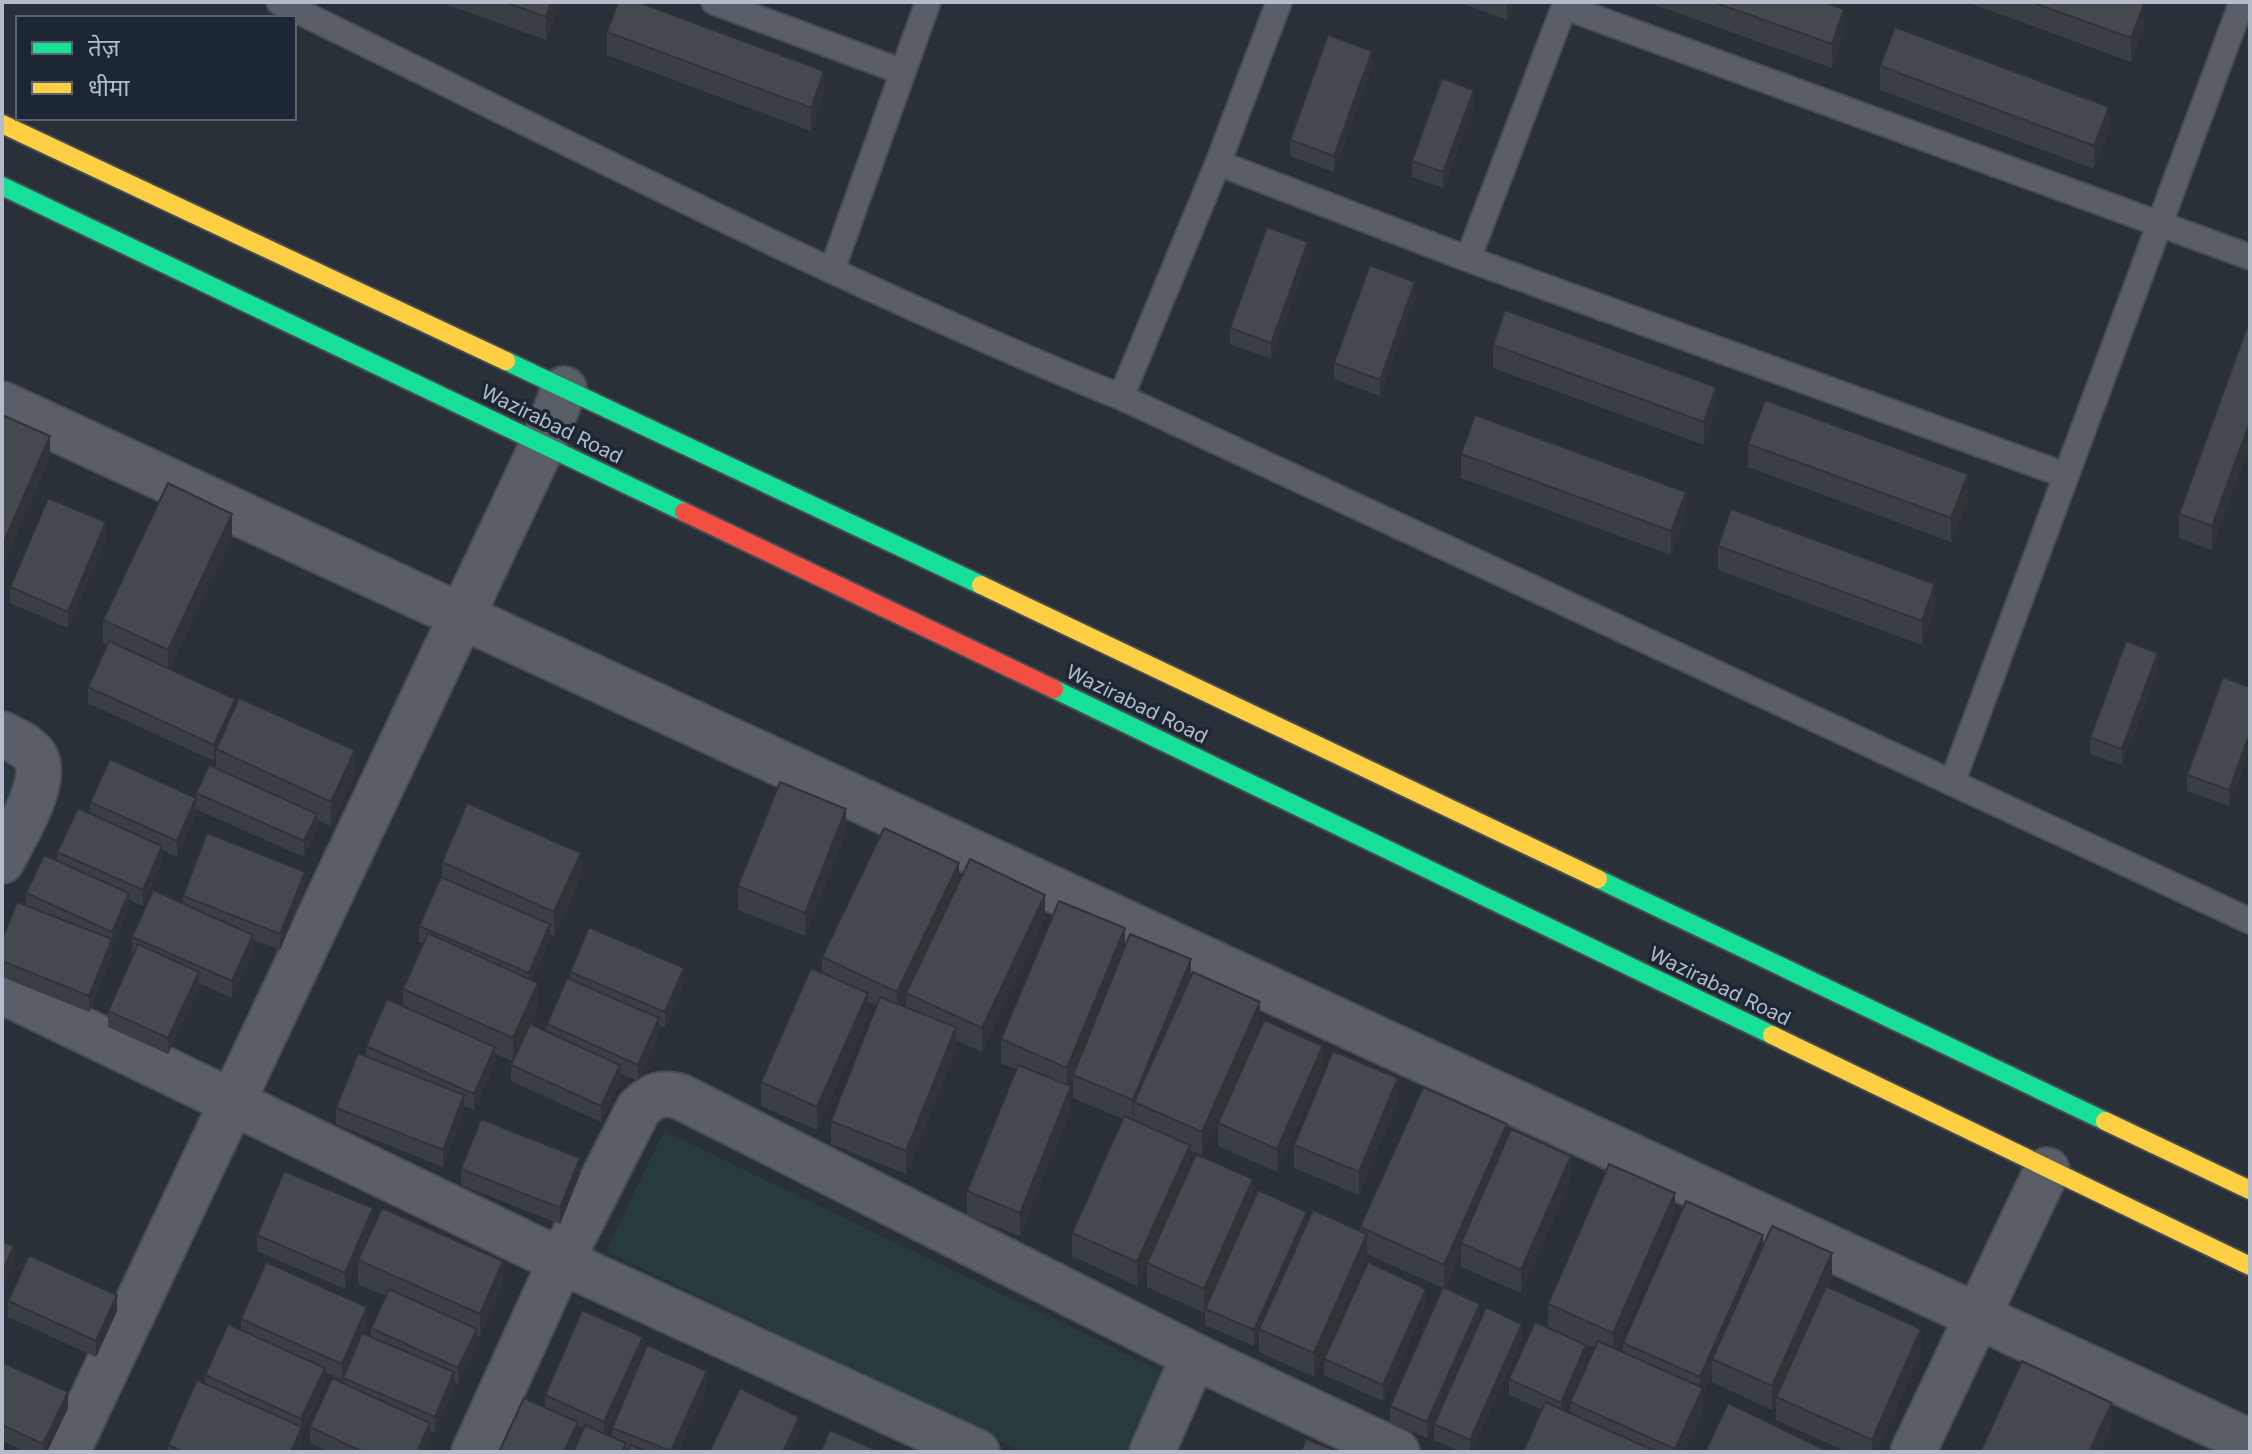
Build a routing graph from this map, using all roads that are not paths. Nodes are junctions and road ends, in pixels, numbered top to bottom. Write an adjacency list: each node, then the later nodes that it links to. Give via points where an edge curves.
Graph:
1 (279, 2): 14 (lane)
2 (714, 2): 7 (lane)
3 (928, 2): 7 (lane)
4 (1279, 2): 9 (lane)
5 (2242, 2): 11 (lane)
6 (1566, 4): 11 (lane); 13 (lane)
7 (903, 72): 14 (lane)
8 (2, 124): 15 (highway, Wazirabad Road)
9 (1218, 163): 13 (lane); 16 (lane)
10 (2, 186): 18 (highway, Wazirabad Road)
11 (2158, 224): 12 (lane); 19 (lane)
12 (2250, 257)
13 (1468, 259): 19 (lane)
14 (832, 270): 16 (lane)
15 (564, 389): 18 (street); 28 (highway, Wazirabad Road)
16 (1121, 397): 22 (lane)
17 (2, 404): 20 (street)
18 (543, 444): 20 (street); 27 (highway, Wazirabad Road)
19 (2065, 475): 22 (lane)
20 (461, 617): 26 (street); 31 (street)
21 (2, 734): 23 (street, via 36,757 39,774 37,790)
22 (1952, 783): 24 (lane)
23 (2, 861)
24 (2250, 921)
25 (2, 991): 26 (street)
26 (232, 1101): 29 (street); 34 (street)
27 (2047, 1170): 30 (highway, Wazirabad Road); 31 (street)
28 (2250, 1190)
29 (561, 1261): 32 (street, via 639,1108 666,1092); 35 (street); 36 (street)
30 (2250, 1266)
31 (1977, 1316): 33 (street); 39 (street)
32 (1194, 1356): 37 (street); 38 (street)
33 (2250, 1442)
34 (67, 1452)
35 (474, 1452)
36 (977, 1452)
37 (1152, 1452)
38 (1397, 1452)
39 (1913, 1452)

